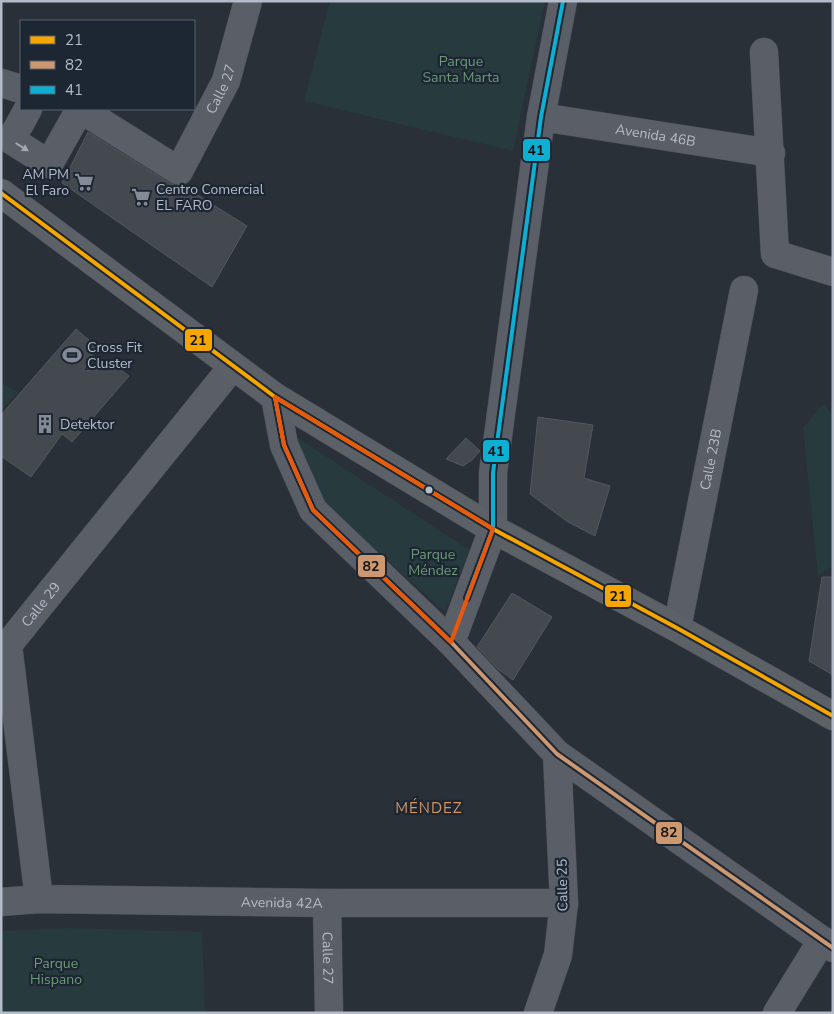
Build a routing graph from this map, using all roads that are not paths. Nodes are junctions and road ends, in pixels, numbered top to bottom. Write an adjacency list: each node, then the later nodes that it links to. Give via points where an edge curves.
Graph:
1 (248, 1): 8 (street, Calle 27, via 226,81 179,171)
2 (563, 1): 9 (street)
3 (764, 52): 10 (street)
4 (1, 84): 5 (street)
5 (20, 89)
6 (27, 110): 7 (street, one-way to 7, via 11,140 49,164)
7 (79, 110)
8 (82, 110)
9 (541, 117): 10 (street, Avenida 46B); 16 (street, via 493,473)
10 (771, 153): 12 (street, via 776,254)
11 (1, 193): 14 (main road)
12 (833, 272)
13 (744, 290): 17 (street, Calle 23B)
14 (233, 366): 15 (main road); 19 (street, Calle 29)
15 (275, 396): 16 (main road); 18 (street, via 284,445 313,510)
16 (493, 529): 17 (main road); 18 (street)
17 (677, 628): 20 (main road)
18 (451, 642): 21 (street)
19 (5, 646): 22 (street, Calle 29)
20 (833, 716)
21 (557, 754): 25 (street, Calle 25); 26 (street)
22 (39, 899): 23 (street, Avenida 42A); 24 (street, Avenida 42A)
23 (1, 902)
24 (327, 903): 25 (street, Avenida 42A); 27 (street, Calle 27)
25 (564, 903): 28 (street, Calle 25, via 558,955)
26 (827, 944): 29 (street)
27 (329, 1013)
28 (538, 1013)
29 (777, 1013)

